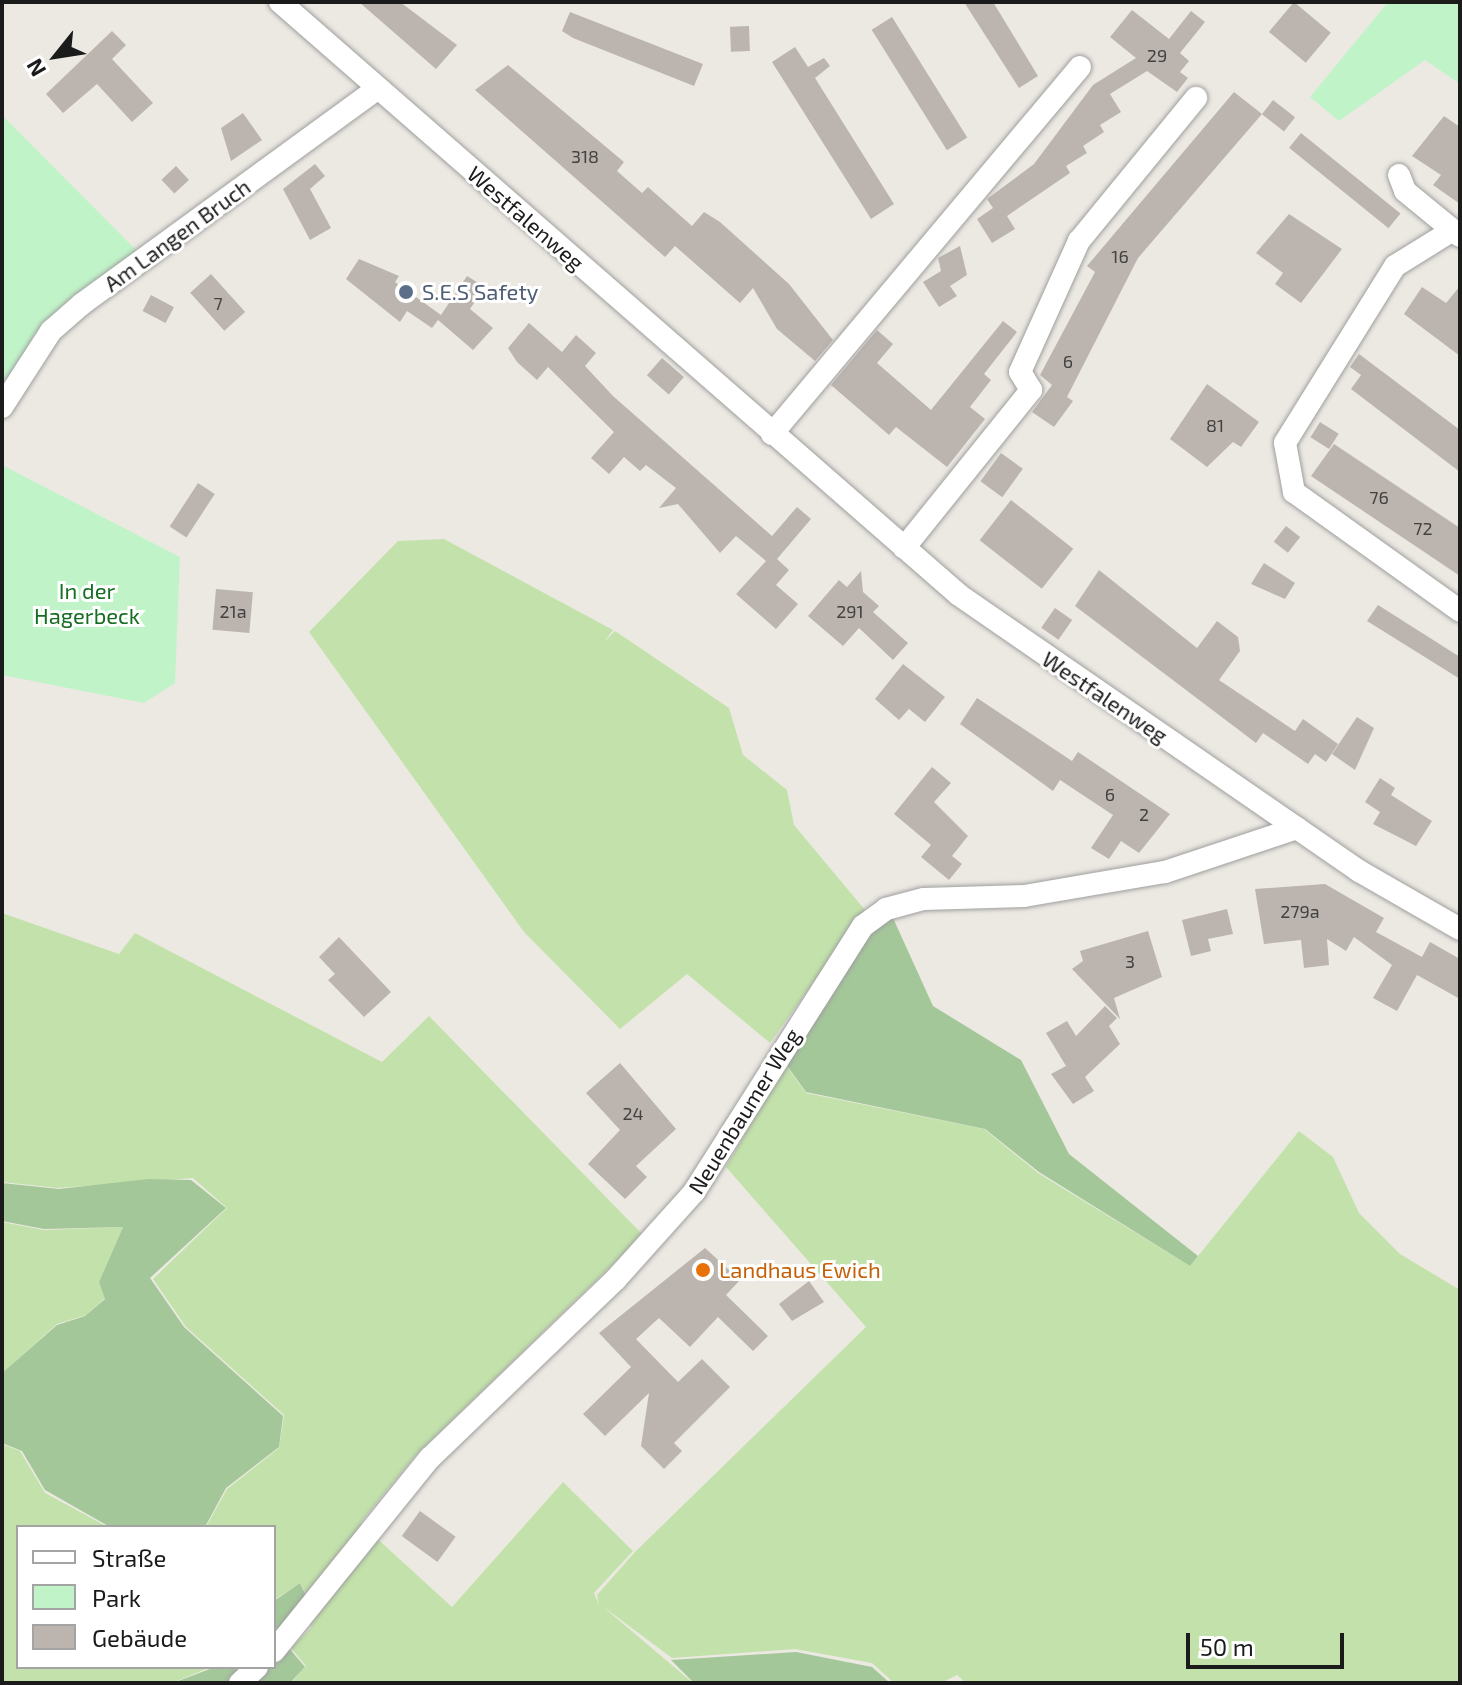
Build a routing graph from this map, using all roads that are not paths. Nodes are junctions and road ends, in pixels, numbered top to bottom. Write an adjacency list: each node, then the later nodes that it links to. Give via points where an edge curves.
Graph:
1 (280, 2): 3 (street, Westfalenweg)
2 (1080, 67): 8 (street)
3 (378, 88): 7 (street, Am Langen Bruch, via 82,304 51,331); 8 (street, Westfalenweg)
4 (1196, 98): 9 (street, via 1079,241 1020,372 1031,390)
5 (1399, 175): 6 (street, via 1405,191)
6 (1456, 233): 10 (street, via 1395,266 1285,443 1285,470 1305,503)
7 (2, 407)
8 (772, 434): 9 (street, Westfalenweg)
9 (904, 548): 11 (street, Westfalenweg, via 1050,660)
10 (1460, 611)
11 (1297, 828): 12 (street, Westfalenweg); 13 (street, Neuenbaumer Weg, via 1165,872 1024,896 924,899 886,909 863,926 701,1184 616,1279 430,1458)
12 (1460, 929)
13 (276, 1649)
14 (255, 1669): 15 (street)
15 (240, 1683)

